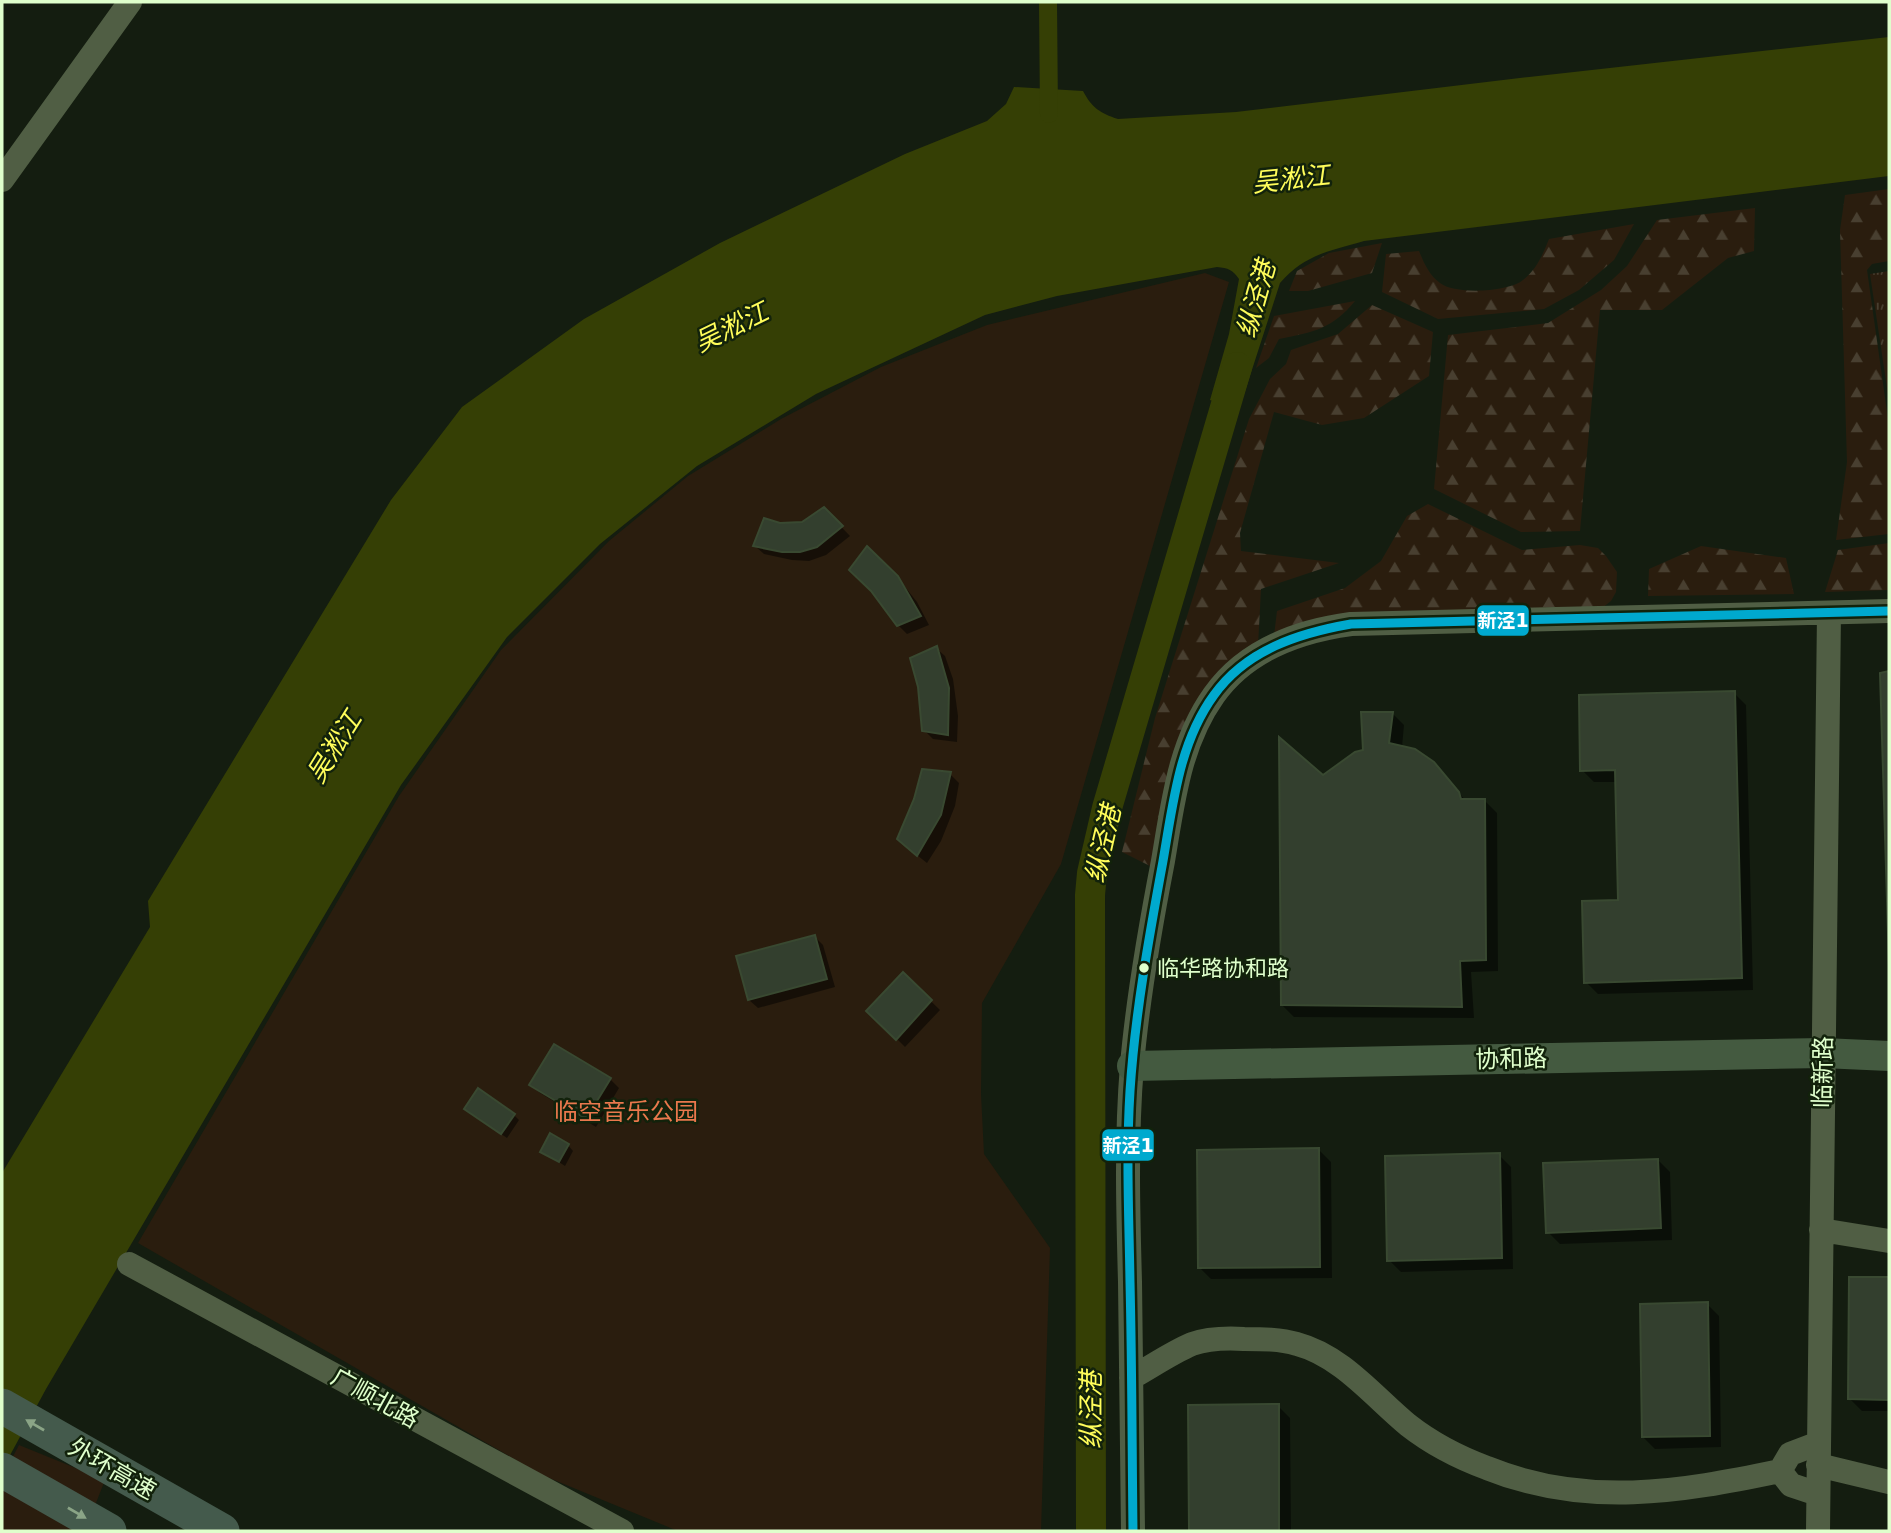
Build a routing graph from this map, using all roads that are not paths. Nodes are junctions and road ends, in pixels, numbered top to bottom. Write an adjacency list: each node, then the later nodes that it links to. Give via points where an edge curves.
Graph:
1 (130, 2): 2 (street)
2 (2, 180)
3 (1889, 611): 4 (street)
4 (1829, 613): 5 (street, 临新路); 7 (street, via 1331,626 1297,635 1246,663 1224,683 1188,743 1150,928)
5 (1824, 1052): 6 (main road, 协和路); 7 (main road, 协和路); 8 (street, 临新路)
6 (1889, 1056)
7 (1132, 1066): 11 (street, via 1128,1180)
8 (1821, 1230): 9 (street); 13 (street, 临新路)
9 (1889, 1241)
10 (129, 1264): 20 (street, 广顺北路)
11 (1131, 1378): 15 (street, via 1194,1343 1220,1338 1271,1339 1299,1344 1322,1355 1410,1427 1444,1448 1526,1482 1621,1494 1705,1486); 21 (street)
12 (2, 1406): 19 (highway, 外环高速, one-way to 12)
13 (1819, 1454): 15 (street, via 1790,1454); 16 (street); 17 (street, 临新路)
14 (2, 1470): 18 (highway, one-way to 18)
15 (1780, 1471): 17 (street, via 1791,1485)
16 (1889, 1482)
17 (1818, 1494): 22 (street, 临新路)
18 (109, 1531)
19 (222, 1531)
20 (622, 1531)
21 (1133, 1531)
22 (1818, 1531)

